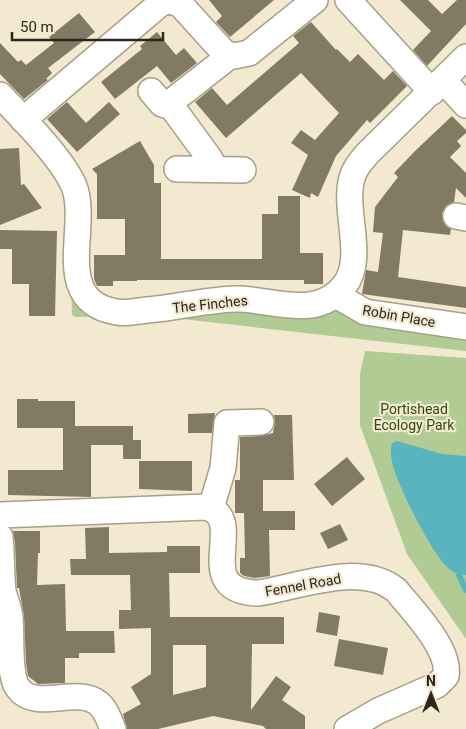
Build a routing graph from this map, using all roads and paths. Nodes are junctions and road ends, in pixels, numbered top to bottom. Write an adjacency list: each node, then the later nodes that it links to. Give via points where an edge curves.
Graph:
1 (315, 0): 3 (street, via 249,53)
2 (348, 0): 5 (street)
3 (231, 55): 7 (street, via 212,40 182,6 170,1 161,3); 9 (street, via 159,98 172,107)
4 (466, 57): 5 (street)
5 (437, 86): 6 (street); 11 (street, via 368,153 354,173 350,201 353,260 346,284)
6 (466, 105)
7 (9, 112): 11 (street, The Finches, via 69,177 78,202 76,258 79,285 98,306 119,313 235,299 307,306)
8 (177, 169): 9 (street)
9 (215, 169): 10 (street)
10 (244, 170)
11 (336, 295): 12 (street, Robin Place, via 365,312)
12 (466, 326)
13 (260, 422): 14 (street, via 227,423 223,468)
14 (211, 508): 15 (street); 18 (street, Fennel Road, via 222,520 224,574 234,589 258,593 354,576 381,581 396,590 436,642 446,664 443,680)
15 (0, 515)
16 (0, 537): 17 (street, via 4,592 10,618 12,674 16,686 24,694 40,699 93,700 102,708)
17 (113, 729)
18 (347, 729)

